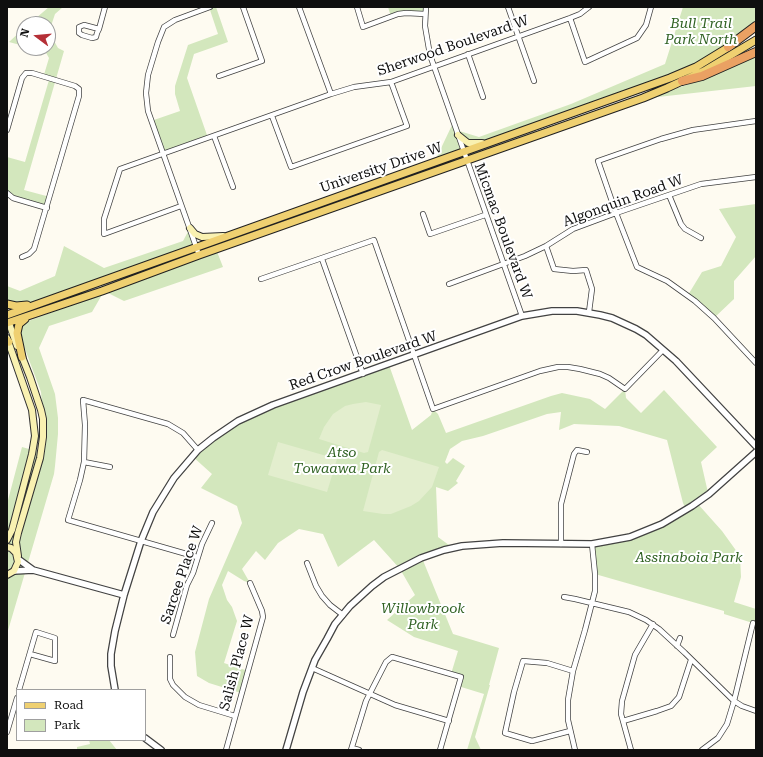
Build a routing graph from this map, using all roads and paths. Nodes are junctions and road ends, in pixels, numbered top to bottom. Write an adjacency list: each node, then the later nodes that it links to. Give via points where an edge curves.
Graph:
1 (105, 7): 13 (street)
2 (209, 7): 34 (street, via 169,23 164,27 158,42 148,76 146,102)
3 (243, 7): 21 (street, via 262,62)
4 (299, 7): 25 (street)
5 (357, 7): 10 (street, via 364,27 398,14)
6 (426, 7): 10 (street, Micmac Boulevard W)
7 (508, 7): 15 (street)
8 (589, 7): 11 (street, Sherwood Boulevard W)
9 (651, 7): 11 (street, via 646,25 637,38 585,62)
10 (425, 14): 20 (street, Micmac Boulevard W, via 427,46)
11 (570, 18): 15 (street, Sherwood Boulevard W)
12 (756, 26): 17 (highway)
13 (99, 29)
14 (756, 31): 17 (main road, University Drive W)
15 (518, 36): 19 (street, Sherwood Boulevard W); 22 (street)
16 (756, 40): 23 (main road, University Drive W, via 728,58)
17 (728, 47): 32 (main road, University Drive W, via 670,78)
18 (756, 52): 23 (highway, via 702,76)
19 (468, 54): 20 (street, Sherwood Boulevard W); 26 (street)
20 (433, 66): 24 (street, Sherwood Boulevard W); 30 (street, Micmac Boulevard W)
21 (218, 76)
22 (534, 81)
23 (682, 81): 35 (main road, University Drive W, via 643,98)
24 (391, 82): 25 (street, Sherwood Boulevard W, via 354,87); 27 (street, via 406,126 291,167)
25 (331, 94): 27 (street, Sherwood Boulevard W)
26 (483, 97)
27 (272, 116): 31 (street, Sherwood Boulevard W)
28 (756, 121): 42 (street, via 693,130 598,161)
29 (7, 130): 41 (street, via 22,78 26,73 79,89)
30 (458, 135): 32 (main road, via 471,144); 33 (street, Micmac Boulevard W)
31 (214, 136): 34 (street, Sherwood Boulevard W); 37 (street)
32 (495, 142): 33 (main road, University Drive W)
33 (464, 153): 35 (street, Micmac Boulevard W); 46 (main road, University Drive W)
34 (163, 154): 40 (street); 40 (street, Sherwood Boulevard W, via 120,169 104,219 104,234)
35 (467, 161): 44 (street, Micmac Boulevard W); 50 (main road, University Drive W)
36 (756, 177): 39 (street, Algonquin Road W, via 707,183)
37 (233, 187)
38 (7, 193): 41 (street, via 13,198)
39 (669, 195): 42 (street, Algonquin Road W); 47 (street, via 681,224)
40 (181, 206): 45 (street)
41 (46, 208): 51 (street, via 34,249)
42 (616, 213): 48 (street, Algonquin Road W, via 573,229); 66 (street, via 636,267 668,281 695,301)
43 (423, 214): 44 (street, via 430,234)
44 (485, 215): 53 (street, Micmac Boulevard W)
45 (190, 228): 46 (main road, via 202,237); 49 (street)
46 (230, 235): 49 (main road, University Drive W)
47 (701, 238)
48 (546, 246): 53 (street, Algonquin Road W); 58 (street, via 554,269 586,270 592,289)
49 (196, 247): 50 (street); 56 (main road, University Drive W)
50 (199, 255): 59 (main road, University Drive W)
51 (22, 257)
52 (322, 259): 54 (street); 64 (street, via 374,240); 67 (street)
53 (503, 264): 55 (street, Algonquin Road W); 60 (street, Micmac Boulevard W)
54 (261, 279)
55 (449, 284)
56 (41, 303): 57 (main road, via 16,306); 61 (main road, University Drive W)
57 (7, 304)
58 (589, 312): 60 (street, Red Crow Boulevard W, via 552,311); 63 (street, Red Crow Boulevard W, via 612,318 636,329)
59 (32, 315): 61 (main road, University Drive W); 65 (main road, via 17,328 17,340)
60 (522, 316): 64 (street, Red Crow Boulevard W)
61 (7, 319): 65 (main road)
62 (8, 340): 75 (main road, via 32,410 35,436 12,530)
63 (664, 350): 64 (street, via 625,389 600,374 580,368 558,367 434,409); 68 (street, Red Crow Boulevard W)
64 (415, 356): 67 (street, Red Crow Boulevard W)
65 (22, 357): 80 (main road, via 41,410 44,437 16,542)
66 (756, 363)
67 (362, 374): 69 (street, Red Crow Boulevard W, via 260,410 224,430)
68 (756, 446)
69 (198, 450): 72 (street, via 183,433 168,424 83,400); 76 (street, Red Crow Boulevard W, via 167,488)
70 (587, 452): 77 (street, via 577,450 574,454 561,504)
71 (756, 452): 78 (street, via 709,494 662,524 630,537)
72 (84, 462): 73 (street); 76 (street, via 68,520)
73 (110, 467)
74 (212, 523): 81 (street, Sarcee Place W, via 204,536)
75 (7, 540)
76 (141, 540): 81 (street); 87 (street, Red Crow Boulevard W)
77 (561, 544): 78 (street); 90 (street, via 480,544 432,554 384,577)
78 (592, 544): 89 (street, via 596,574)
79 (7, 546): 80 (main road, via 14,550)
80 (18, 557): 83 (street); 84 (main road, via 18,566)
81 (197, 557): 93 (street, Sarcee Place W)
82 (307, 564): 90 (street, via 322,596)
83 (33, 570): 84 (street); 87 (street)
84 (11, 573): 85 (main road)
85 (7, 578)
86 (250, 583): 107 (street, Salish Place W, via 262,617)
87 (124, 595): 102 (street, Red Crow Boulevard W, via 111,654)
88 (564, 597): 89 (street)
89 (592, 604): 92 (street, via 629,612); 100 (street)
90 (343, 614): 99 (street, via 326,639)
91 (753, 623): 104 (street)
92 (654, 624): 95 (street); 108 (street, via 632,662 622,701)
93 (173, 635)
94 (680, 638): 95 (street)
95 (677, 646): 98 (street)
96 (30, 654): 96 (street, via 55,661 55,638 36,632); 101 (street)
97 (170, 657): 107 (street, via 170,679 185,698)
98 (691, 660): 104 (street); 108 (street, via 679,697 671,706)
99 (312, 668): 103 (street); 116 (street)
100 (573, 671): 110 (street, via 567,710); 110 (street, via 548,663 523,661 505,733 532,741)
101 (19, 689)
102 (115, 689)
103 (369, 694): 109 (street, via 395,705); 109 (street, via 386,662 392,657 461,677); 113 (street)
104 (734, 701): 106 (street); 121 (street, via 722,732)
105 (16, 708): 111 (street)
106 (756, 711)
107 (235, 716): 115 (street, Salish Place W)
108 (623, 720): 120 (street)
109 (449, 721): 118 (street)
110 (570, 731): 119 (street)
111 (7, 732)
112 (146, 739): 114 (street)
113 (351, 749): 117 (street)
114 (160, 750)
115 (226, 750)
116 (286, 750)
117 (359, 750)
118 (440, 750)
119 (575, 750)
120 (631, 750)
121 (702, 750)

